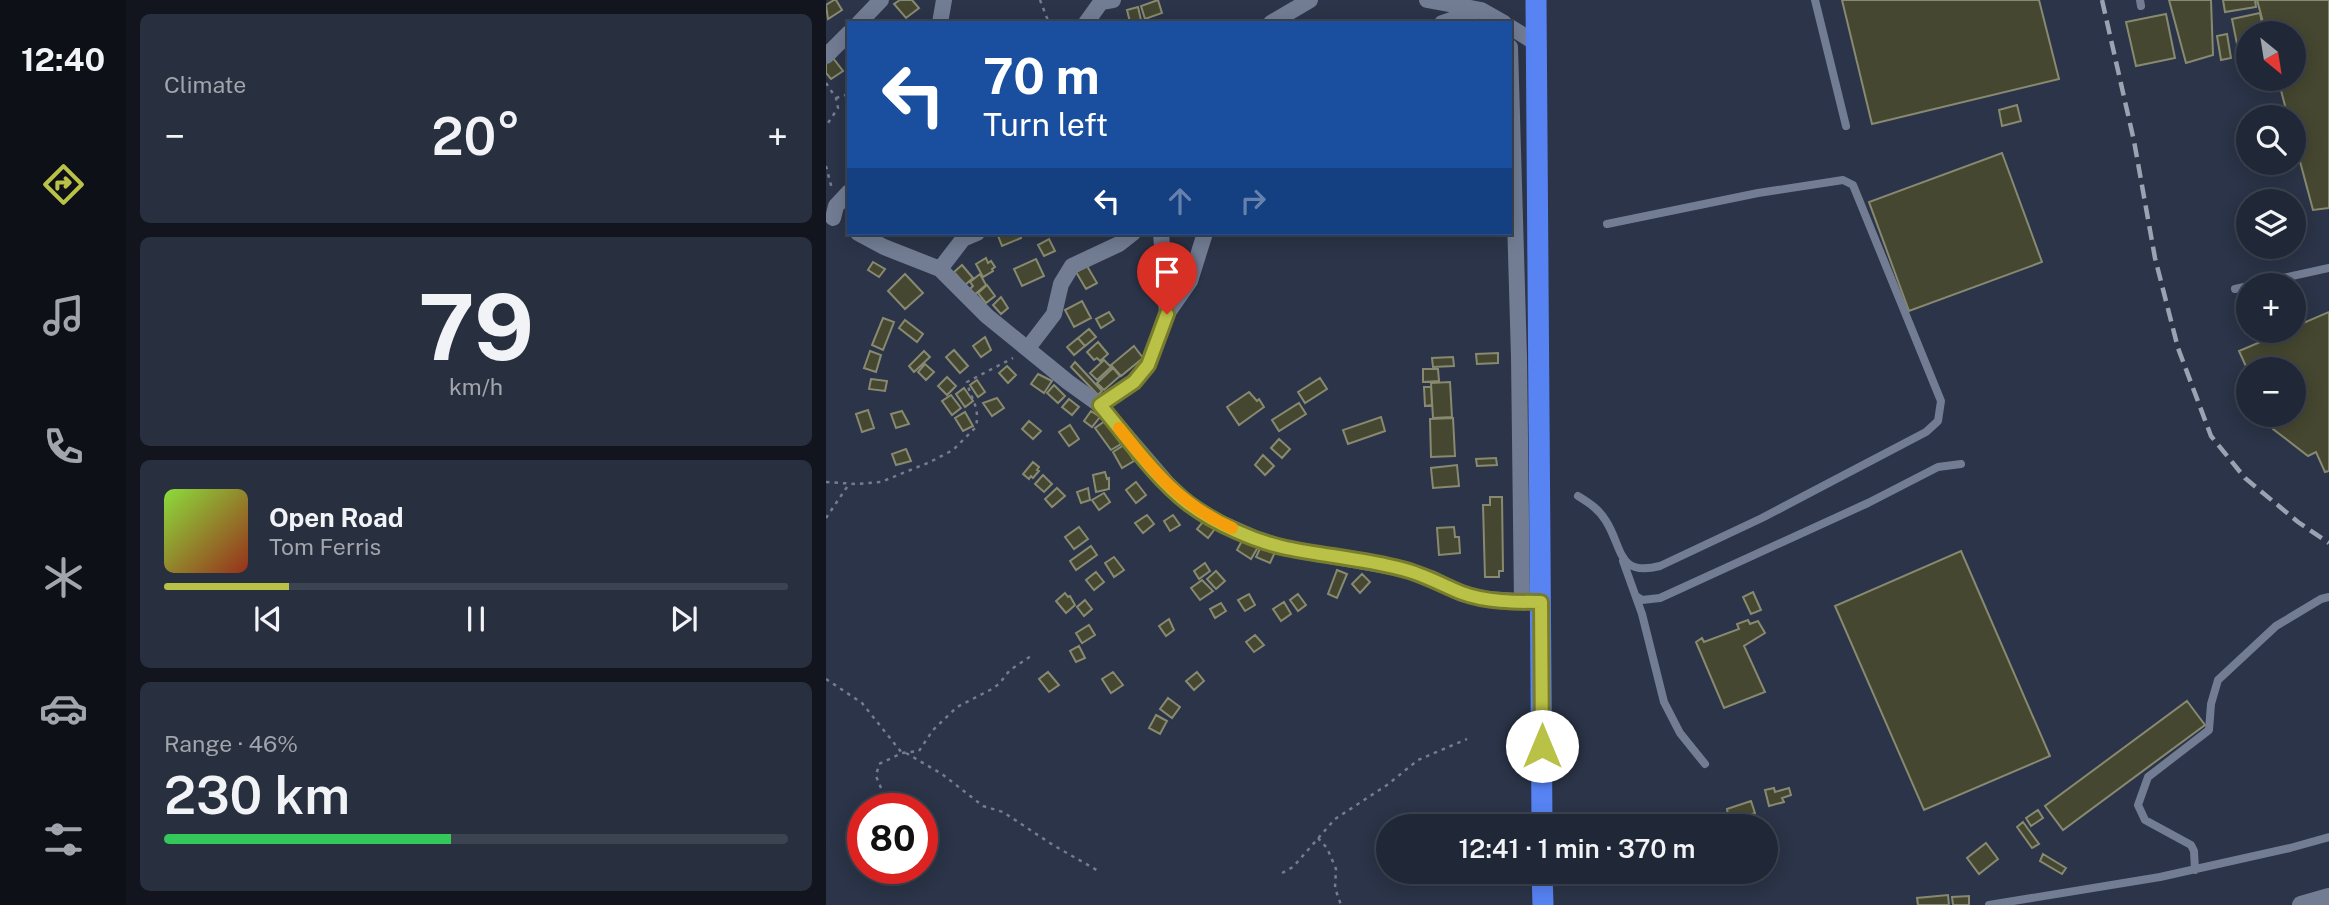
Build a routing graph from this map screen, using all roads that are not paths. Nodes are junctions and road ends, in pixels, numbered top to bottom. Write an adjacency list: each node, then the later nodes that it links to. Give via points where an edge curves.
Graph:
1 (881, 0): 10 (street)
2 (944, 0): 11 (street)
3 (1113, 0): 9 (street, via 1101,2)
4 (1311, 0): 12 (street)
5 (1426, 0): 8 (street)
6 (1536, 0): 17 (highway)
7 (1815, 0): 20 (lane)
8 (1483, 5): 13 (street); 14 (street)
9 (1090, 18)
10 (861, 21)
11 (940, 21)
12 (1274, 21)
13 (1447, 21)
14 (1501, 21)
15 (1512, 28): 17 (street)
16 (847, 35): 18 (street)
17 (1536, 43): 42 (highway)
18 (826, 56)
19 (1512, 116): 42 (street)
20 (1846, 125)
21 (847, 194): 22 (street)
22 (832, 213): 24 (street)
23 (1607, 224): 39 (lane, via 1758,193 1843,180 1853,185 1941,401 1938,421 1926,432 1762,518 1646,570 1632,567)
24 (847, 226)
25 (862, 235): 32 (street)
26 (973, 235): 32 (street)
27 (1130, 235): 30 (street, via 1119,244)
28 (1161, 235): 34 (street)
29 (1204, 235): 34 (street, via 1190,281)
30 (1107, 241): 35 (street, via 1072,266 1061,284 1054,314)
31 (2329, 268): 33 (lane)
32 (940, 269): 35 (street, via 987,316)
33 (2306, 273)
34 (1167, 314): 36 (street, via 1148,365 1134,382)
35 (1028, 348): 36 (street)
36 (1100, 405): 42 (street, via 1190,505 1256,539 1404,569 1463,594)
37 (1961, 464): 40 (lane, via 1938,467 1660,598)
38 (1578, 496): 39 (lane, via 1608,523)
39 (1622, 558): 40 (lane)
40 (1636, 596): 43 (lane, via 1664,702 1680,733)
41 (2329, 597): 46 (lane, via 2276,626 2217,680 2209,730 2148,777 2138,805 2145,820 2191,845)
42 (1532, 602): 44 (highway)
43 (1705, 764)
44 (1541, 814)
45 (2329, 837): 46 (lane)
46 (2195, 870): 50 (lane)
47 (1542, 884): 49 (highway)
48 (2329, 897): 51 (street)
49 (1543, 905)
50 (1989, 905)
51 (2301, 905)

